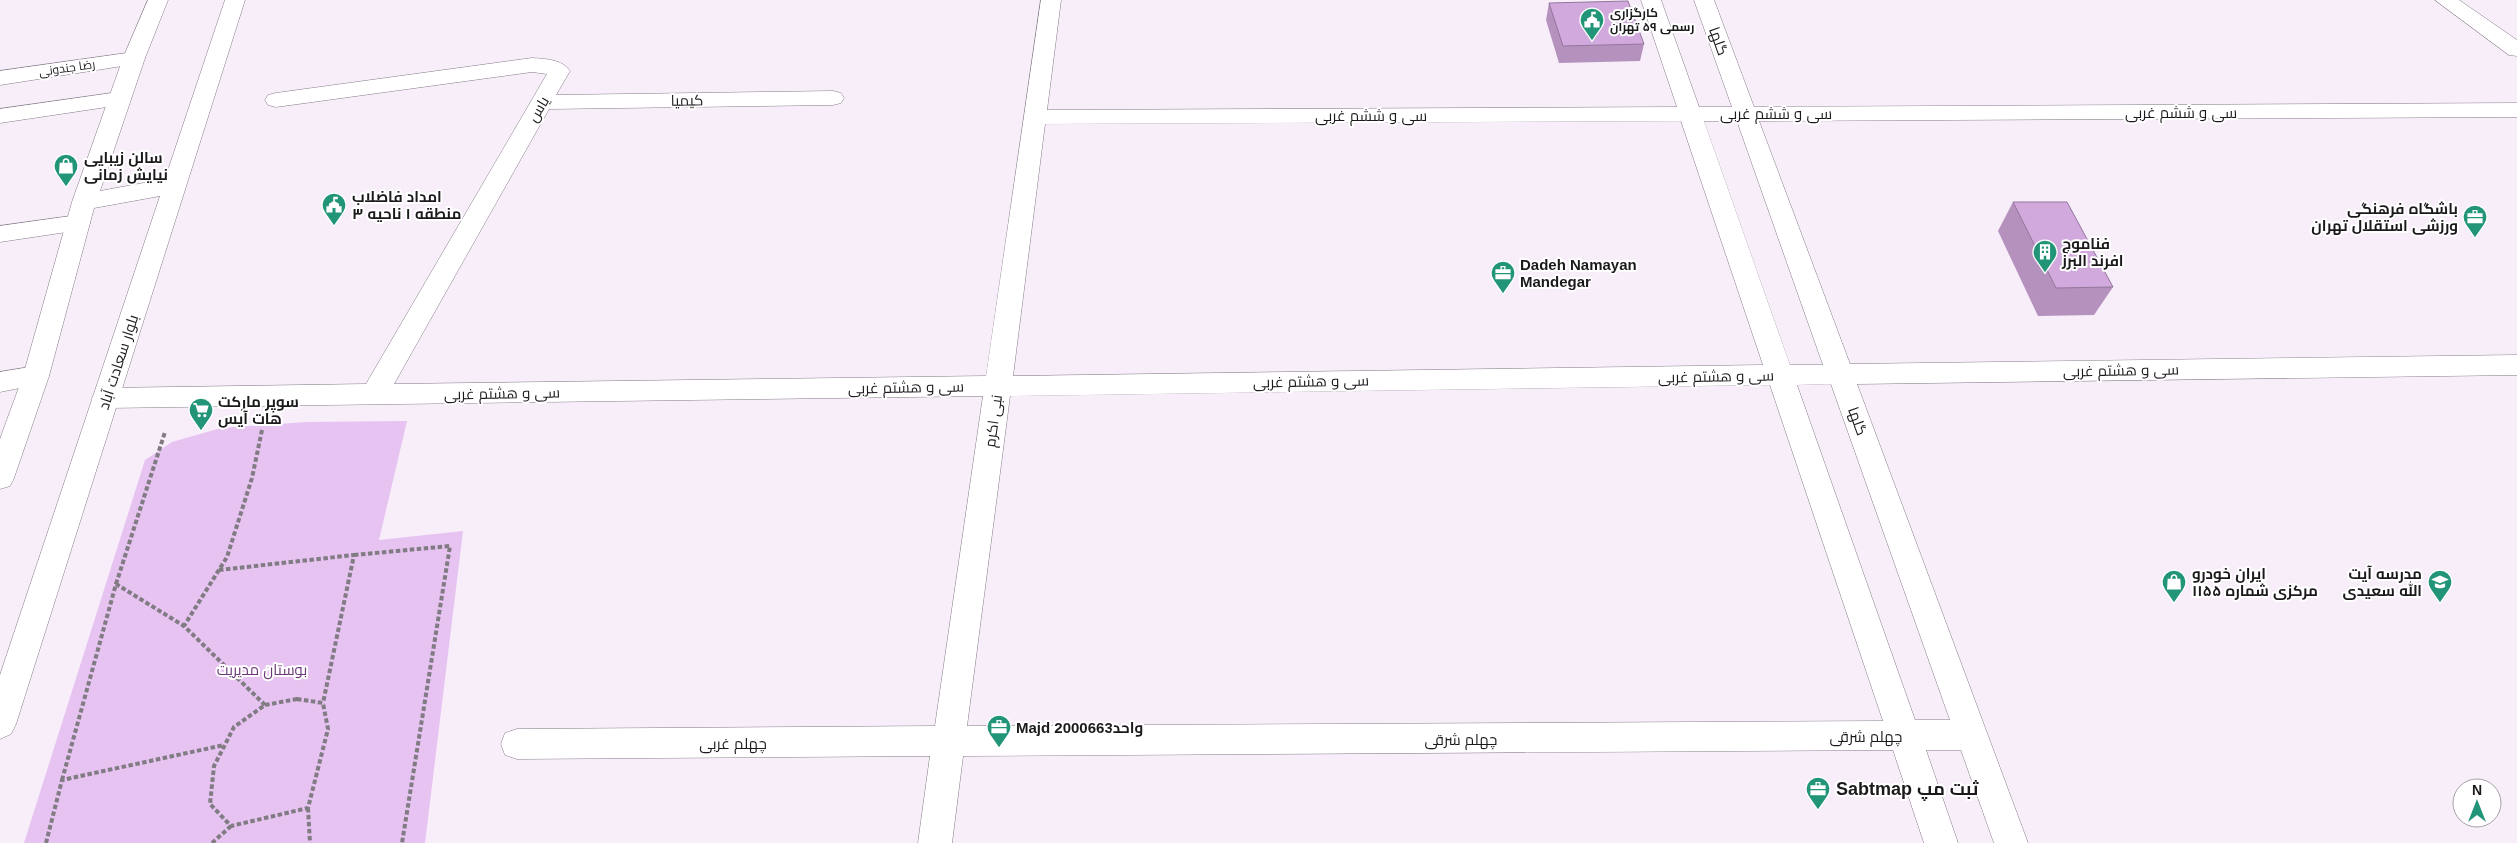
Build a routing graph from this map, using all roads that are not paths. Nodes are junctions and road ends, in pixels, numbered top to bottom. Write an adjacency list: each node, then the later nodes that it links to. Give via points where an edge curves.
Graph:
1 (158, 0): 8 (street)
2 (235, 0): 19 (street, بلوار سعادت آباد)
3 (1051, 0): 18 (street, نبی اکرم)
4 (1651, 0): 15 (street)
5 (1704, 0): 16 (street, گلها)
6 (2444, 0): 7 (street)
7 (2517, 50)
8 (134, 58): 9 (street, رضا جندونی); 11 (street)
9 (0, 78)
10 (833, 98): 13 (street, کیمیا)
11 (119, 99): 17 (street); 20 (street)
12 (276, 100): 13 (street, یاس, via 532,65 559,71)
13 (542, 102): 28 (street, یاس)
14 (2517, 110): 16 (street, سی و ششم غربی)
15 (1690, 114): 16 (street, سی و ششم غربی); 18 (street, سی و ششم غربی); 24 (street)
16 (1745, 114): 23 (street, گلها)
17 (0, 116)
18 (1034, 117): 27 (street, نبی اکرم)
19 (175, 185): 20 (street); 29 (street, بلوار سعادت آباد)
20 (81, 212): 21 (street); 25 (street)
21 (0, 234)
22 (2517, 365): 23 (street, سی و هشتم غربی)
23 (1840, 374): 24 (street, سی و هشتم غربی); 32 (street, گلها)
24 (1780, 375): 27 (street, سی و هشتم غربی); 33 (street)
25 (36, 376): 26 (street); 30 (street)
26 (0, 382)
27 (998, 386): 28 (street, سی و هشتم غربی); 34 (street, نبی اکرم)
28 (374, 395): 29 (street, سی و هشتم غربی)
29 (106, 398): 31 (street, بلوار سعادت آباد)
30 (0, 478)
31 (0, 724)
32 (1972, 735): 33 (street, چهلم شرقی); 38 (street, گلها)
33 (1904, 736): 34 (street, چهلم شرقی); 37 (street)
34 (949, 742): 35 (street, چهلم غربی); 36 (street, نبی اکرم)
35 (517, 744)
36 (935, 843)
37 (1941, 843)
38 (2011, 843)

